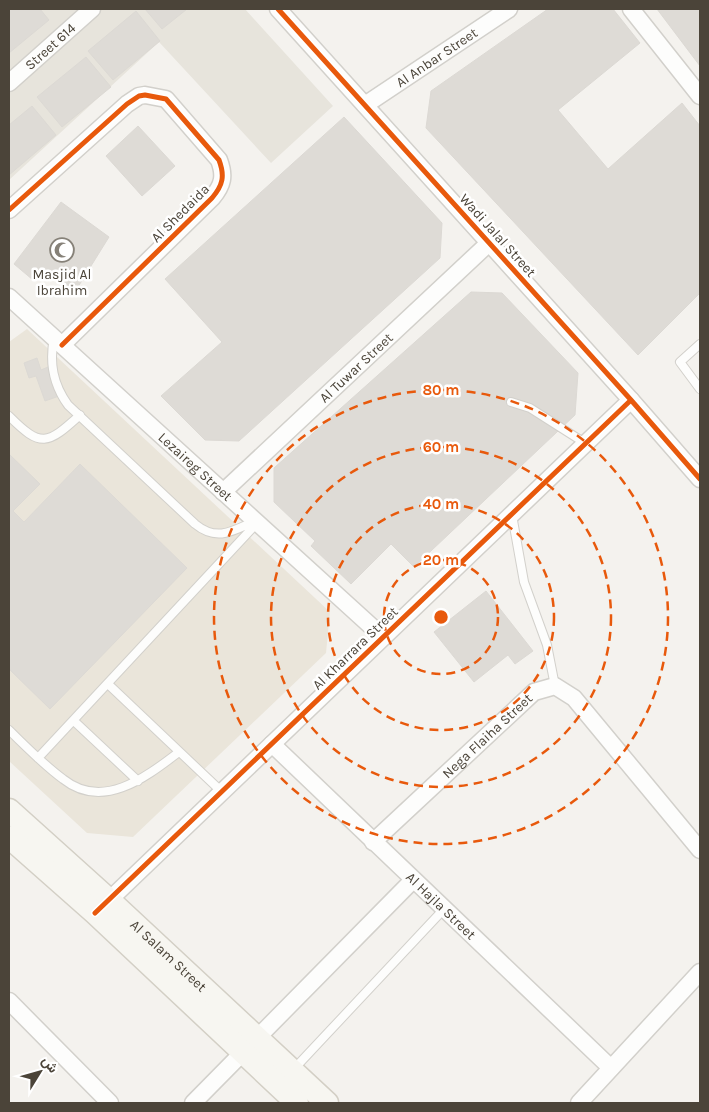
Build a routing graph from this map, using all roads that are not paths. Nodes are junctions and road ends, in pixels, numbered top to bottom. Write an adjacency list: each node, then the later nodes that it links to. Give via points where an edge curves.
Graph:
1 (92, 9): 5 (street, Street 614)
2 (278, 9): 7 (street, Wadi Jalal Street)
3 (508, 9): 7 (street, Al Anbar Street)
4 (631, 9): 6 (street)
5 (9, 84)
6 (700, 96)
7 (365, 104): 9 (street, Wadi Jalal Street)
8 (9, 210): 11 (street, Al Shedaida, via 139,96 166,99 220,160 224,180 216,194)
9 (490, 242): 14 (street, Wadi Jalal Street); 20 (street, Al Tuwar Street)
10 (9, 297): 11 (street, Lezaireg Street)
11 (58, 342): 17 (lane, via 51,359 55,382 68,405); 20 (street, Lezaireg Street)
12 (700, 344): 13 (lane, via 680,362)
13 (700, 389)
14 (631, 400): 18 (street, Al Kharrara Street); 19 (street, Wadi Jalal Street)
15 (511, 402): 18 (lane, via 530,408)
16 (9, 416): 17 (lane, via 26,433 41,438 58,435)
17 (80, 416): 22 (lane, via 202,530 226,533)
18 (585, 443): 21 (street, Al Kharrara Street)
19 (700, 479)
20 (223, 492): 22 (street, Lezaireg Street)
21 (512, 513): 23 (street, Al Kharrara Street); 25 (lane, via 524,582 547,645)
22 (256, 522): 23 (street, Lezaireg Street); 24 (lane)
23 (383, 637): 28 (street, Al Kharrara Street)
24 (108, 684): 26 (lane); 29 (lane)
25 (555, 686): 35 (street, Nega Flaiha Street, via 534,692); 36 (street, via 574,698)
26 (74, 721): 30 (lane); 31 (lane)
27 (9, 730): 30 (lane)
28 (272, 744): 32 (street, Al Kharrara Street); 35 (street, Al Hajla Street)
29 (179, 752): 31 (lane); 32 (lane)
30 (38, 758): 31 (lane, via 80,789 116,790)
31 (138, 781)
32 (222, 792): 38 (street, Al Kharrara Street)
33 (9, 810): 38 (street, Al Salam Street)
34 (9, 837): 38 (street, Al Salam Street)
35 (374, 842): 37 (street, Al Hajla Street)
36 (700, 850)
37 (413, 880): 39 (street, Al Hajla Street); 42 (street)
38 (102, 907): 42 (street, Al Salam Street)
39 (444, 909): 43 (street, Al Hajla Street); 44 (lane)
40 (700, 974): 43 (street)
41 (9, 1001): 46 (street)
42 (250, 1046): 44 (street, Al Salam Street); 47 (street); 48 (street, Al Salam Street)
43 (611, 1068): 45 (street)
44 (292, 1071): 49 (street, Al Salam Street)
45 (584, 1101)
46 (110, 1103)
47 (194, 1103)
48 (298, 1103)
49 (328, 1103)

